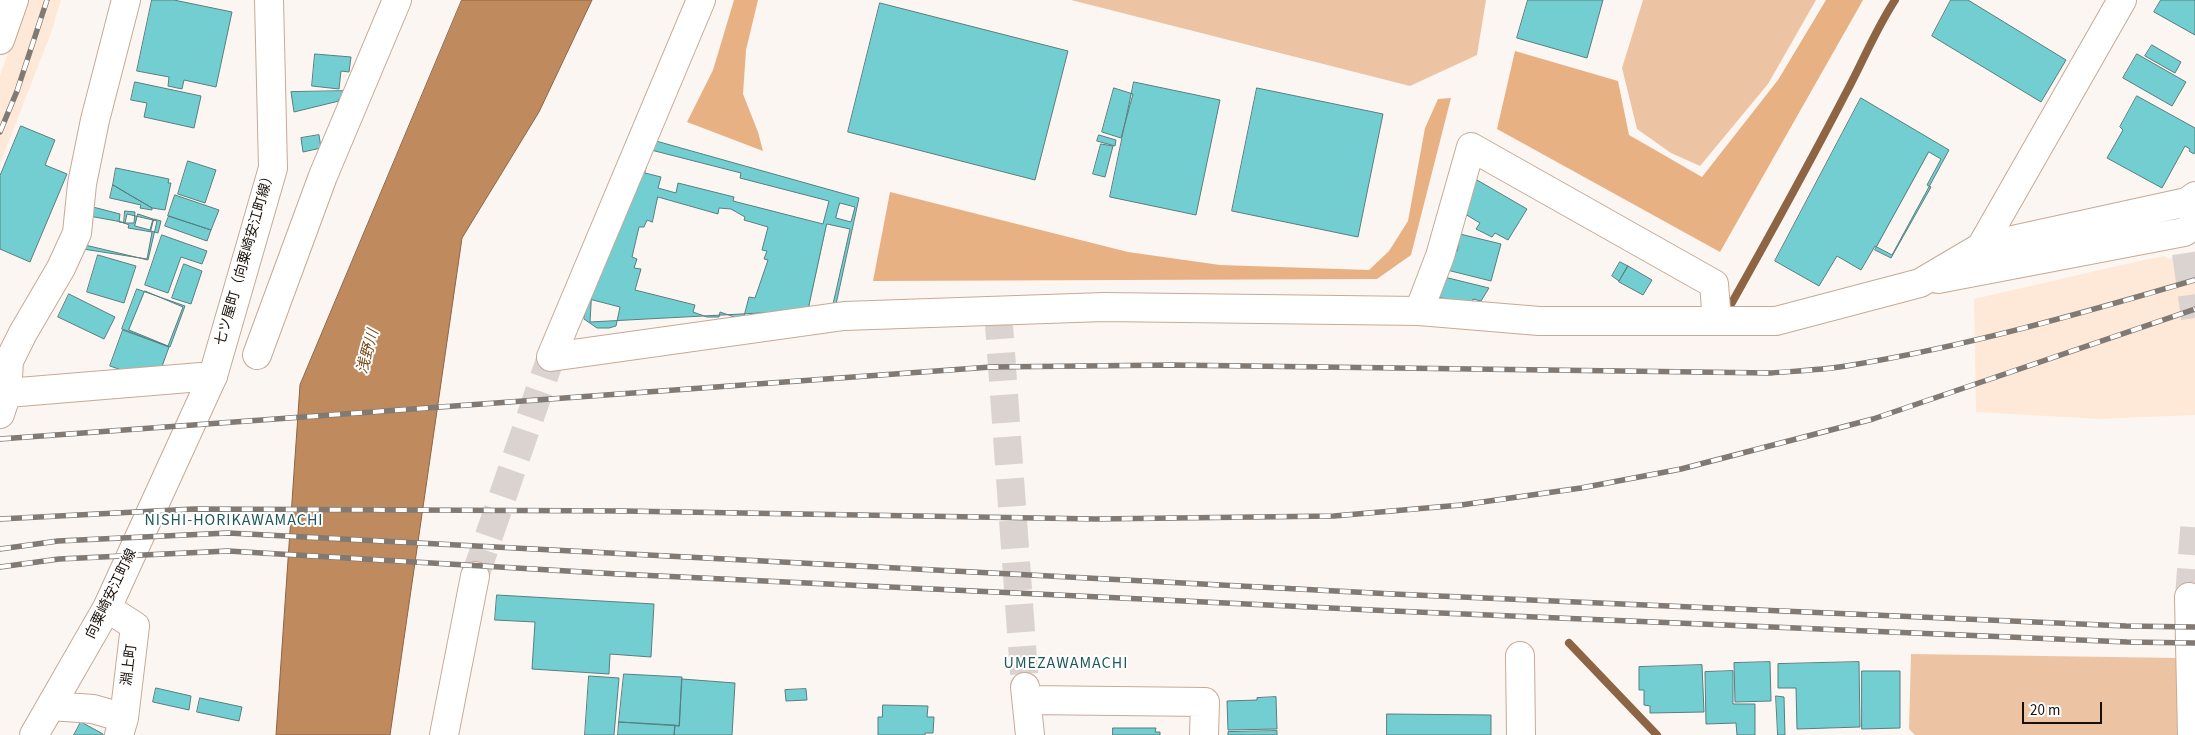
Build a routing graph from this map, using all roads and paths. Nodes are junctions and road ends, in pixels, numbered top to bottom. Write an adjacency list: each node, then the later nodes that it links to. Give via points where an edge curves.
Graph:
1 (14, 0): 7 (street)
2 (126, 0): 16 (street, via 95,120 82,184 77,233 62,268 9,361)
3 (269, 0): 15 (street, 七ツ屋町（向粟崎安江町線）, via 273,168)
4 (397, 0): 14 (street, via 323,176)
5 (701, 0): 12 (street, via 551,357 844,316 1104,307)
6 (2122, 0): 10 (street)
7 (0, 40)
8 (2195, 196): 10 (street, via 2187,202)
9 (2188, 237): 11 (street)
10 (1981, 247): 11 (street)
11 (1920, 283): 13 (street, via 1776,321)
12 (1419, 311): 13 (street, via 1539,321); 13 (street, via 1440,256 1471,147 1714,284)
13 (1717, 322)
14 (257, 355)
15 (209, 385): 16 (street); 19 (street, 向粟崎安江町線)
16 (3, 403)
17 (475, 576): 24 (street)
18 (2189, 597): 28 (street)
19 (107, 608): 21 (street, 向粟崎安江町線); 22 (street, 淵上町, via 134,626)
20 (1520, 656): 27 (street)
21 (51, 706): 22 (street, via 93,709); 23 (street, 向粟崎安江町線)
22 (122, 727)
23 (34, 735)
24 (444, 735)
25 (1030, 735): 26 (street, via 1026,694 1205,702)
26 (1204, 735)
27 (1521, 735)
28 (2192, 735)

